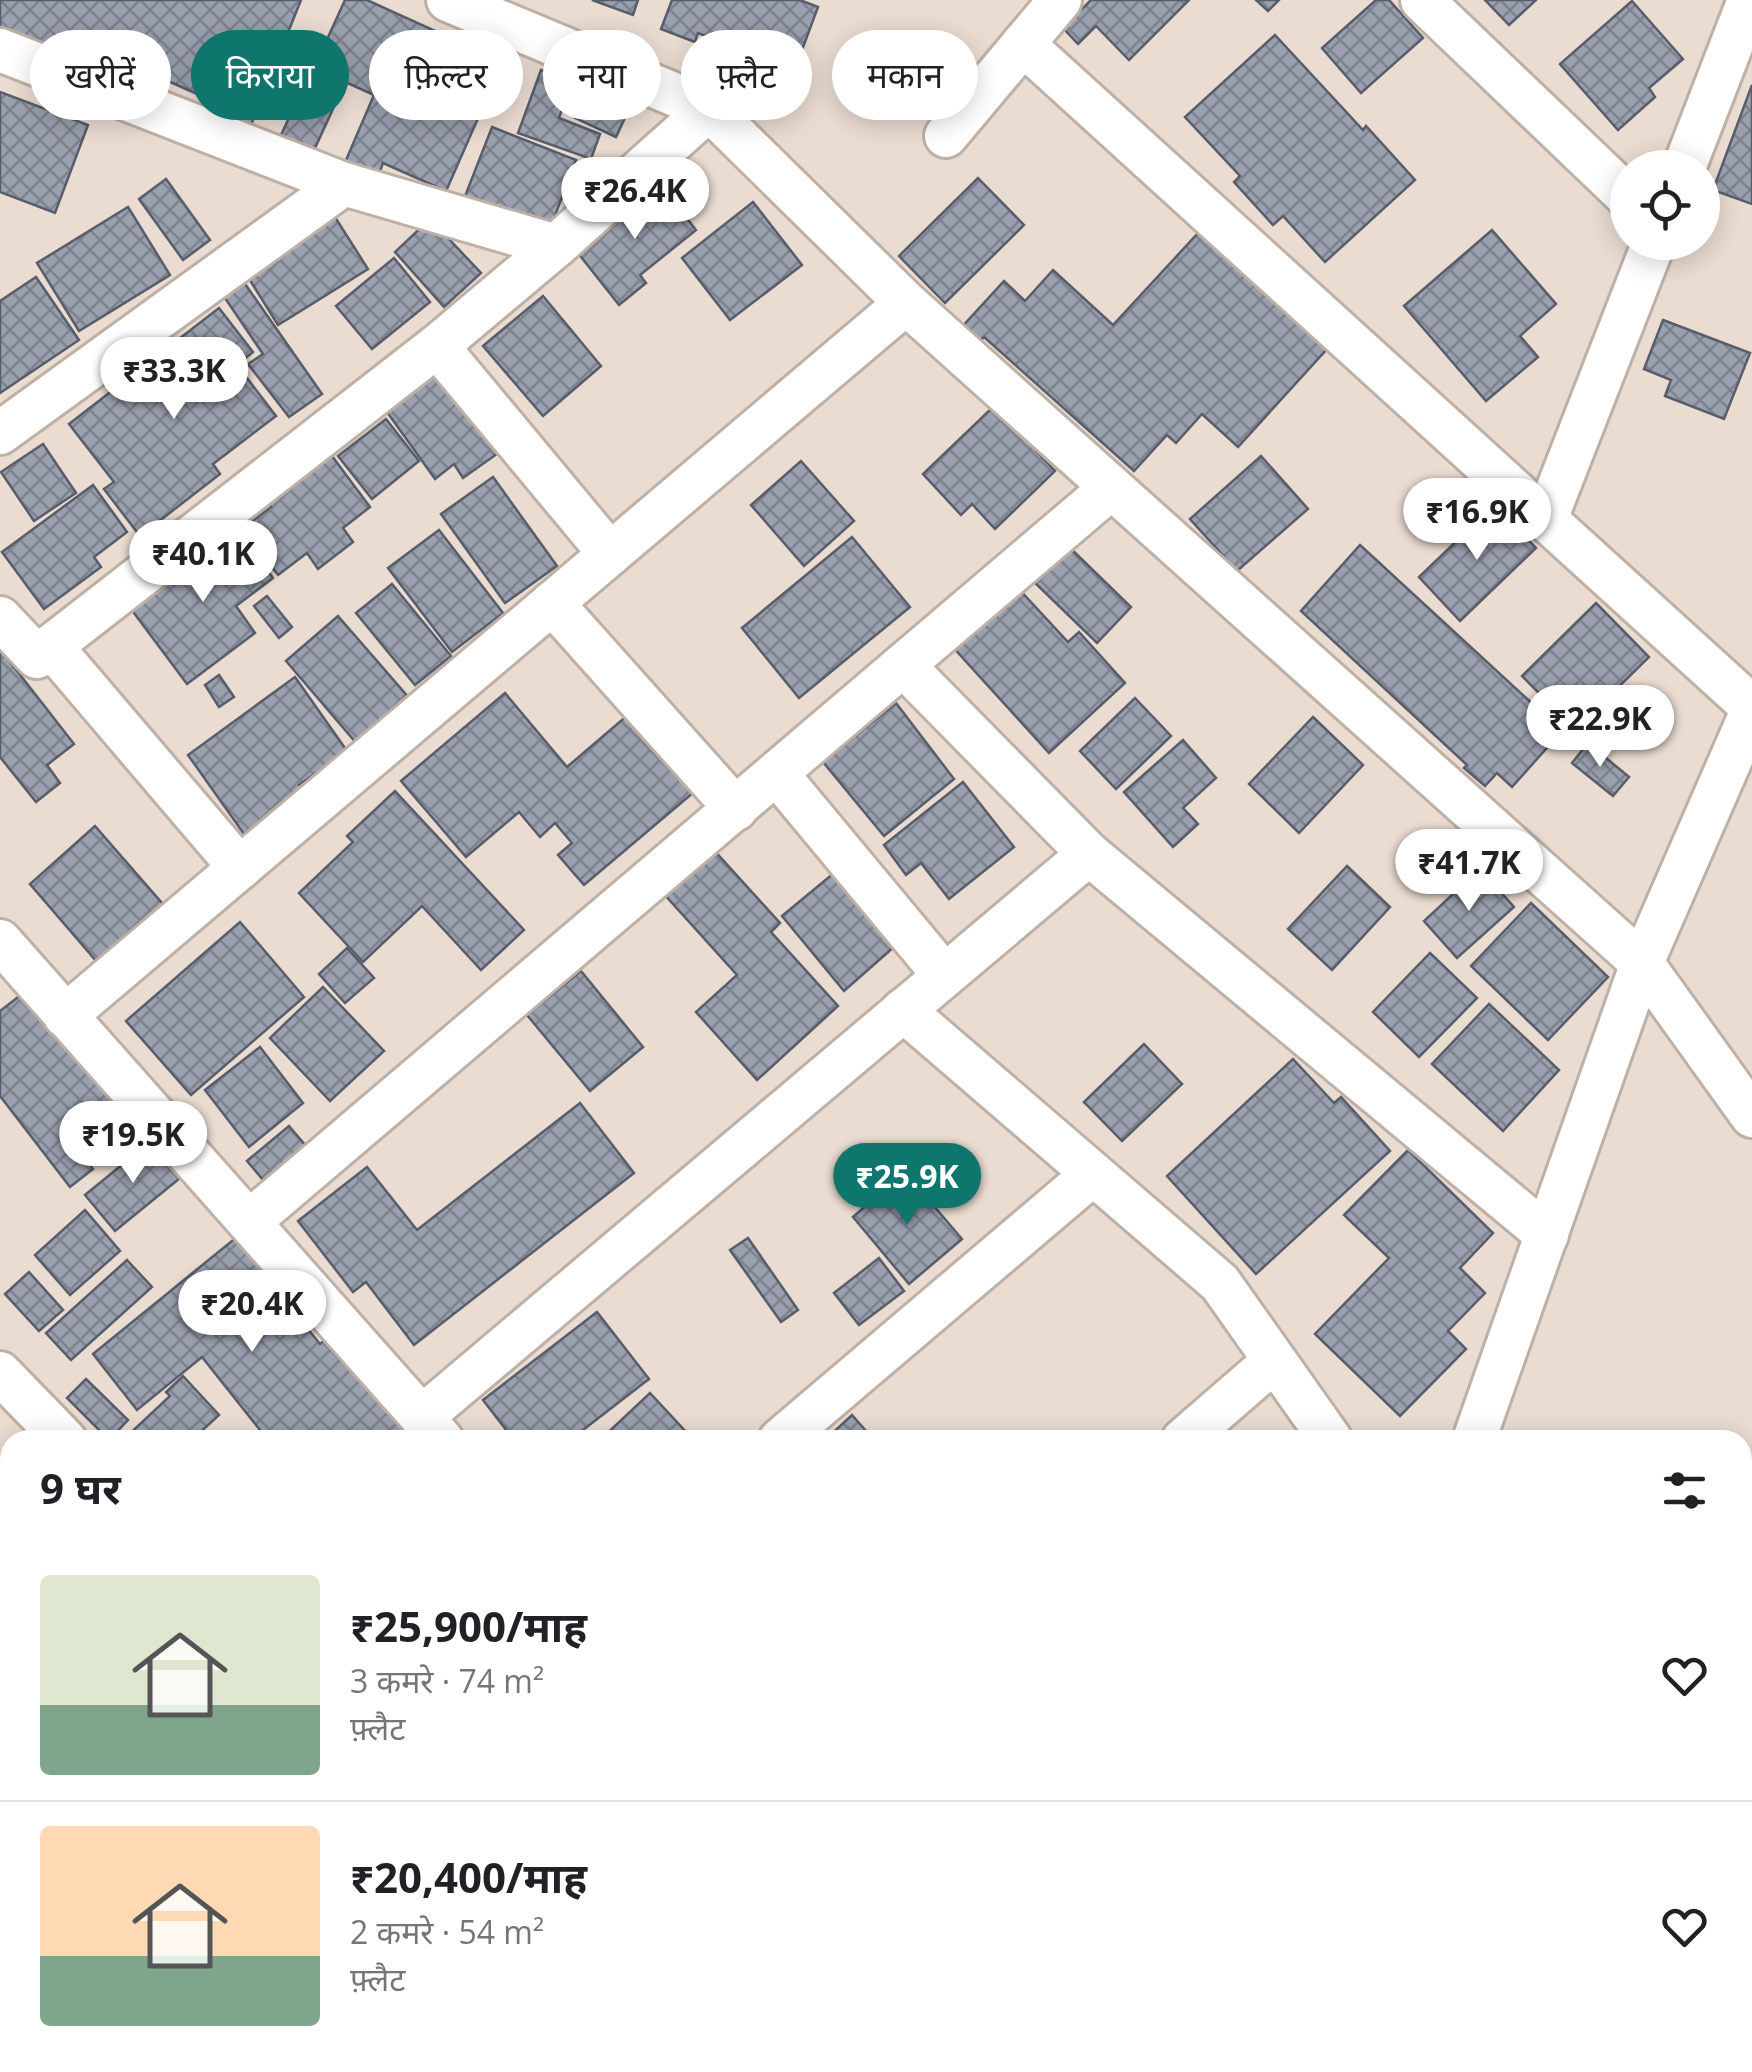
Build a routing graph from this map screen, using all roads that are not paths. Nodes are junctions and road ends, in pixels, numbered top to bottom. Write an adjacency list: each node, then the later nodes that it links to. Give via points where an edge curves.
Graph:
1 (448, 0): 7 (street)
2 (1060, 0): 5 (street)
3 (1422, 0): 12 (street)
4 (1749, 0): 11 (street)
5 (1023, 44): 10 (street); 20 (street)
6 (0, 50): 13 (street)
7 (681, 97)
8 (697, 120): 14 (street)
9 (720, 120): 16 (street)
10 (946, 136)
11 (1691, 150)
12 (1610, 180)
13 (344, 184): 14 (street); 18 (street)
14 (556, 246): 17 (street)
15 (1647, 260): 20 (street)
16 (906, 303): 19 (street); 21 (street)
17 (436, 346): 21 (street); 24 (street)
18 (0, 434)
19 (1111, 488): 25 (street); 32 (street)
20 (1546, 519): 26 (street)
21 (610, 554): 22 (street)
22 (552, 603): 28 (street); 30 (street)
23 (0, 618): 24 (street, via 36,657)
24 (50, 646): 30 (street)
25 (904, 666): 27 (street); 29 (street)
26 (1752, 709): 32 (street)
27 (777, 774): 28 (street); 33 (street)
28 (736, 808): 38 (street)
29 (1089, 854): 33 (street); 39 (street)
30 (240, 868): 35 (street)
31 (0, 941): 35 (street)
32 (1642, 964): 36 (street); 39 (street)
33 (944, 975): 34 (street)
34 (903, 1010): 37 (street); 42 (street)
35 (65, 1016): 38 (street)
36 (1752, 1116)
37 (1093, 1174): 40 (street, via 1220,1283); 44 (street)
38 (250, 1220): 42 (street)
39 (1546, 1236): 47 (street)
40 (1274, 1361): 45 (street); 46 (street)
41 (0, 1373): 43 (street)
42 (432, 1428)
43 (54, 1430)
44 (792, 1430)
45 (1195, 1430)
46 (1324, 1430)
47 (1478, 1430)

